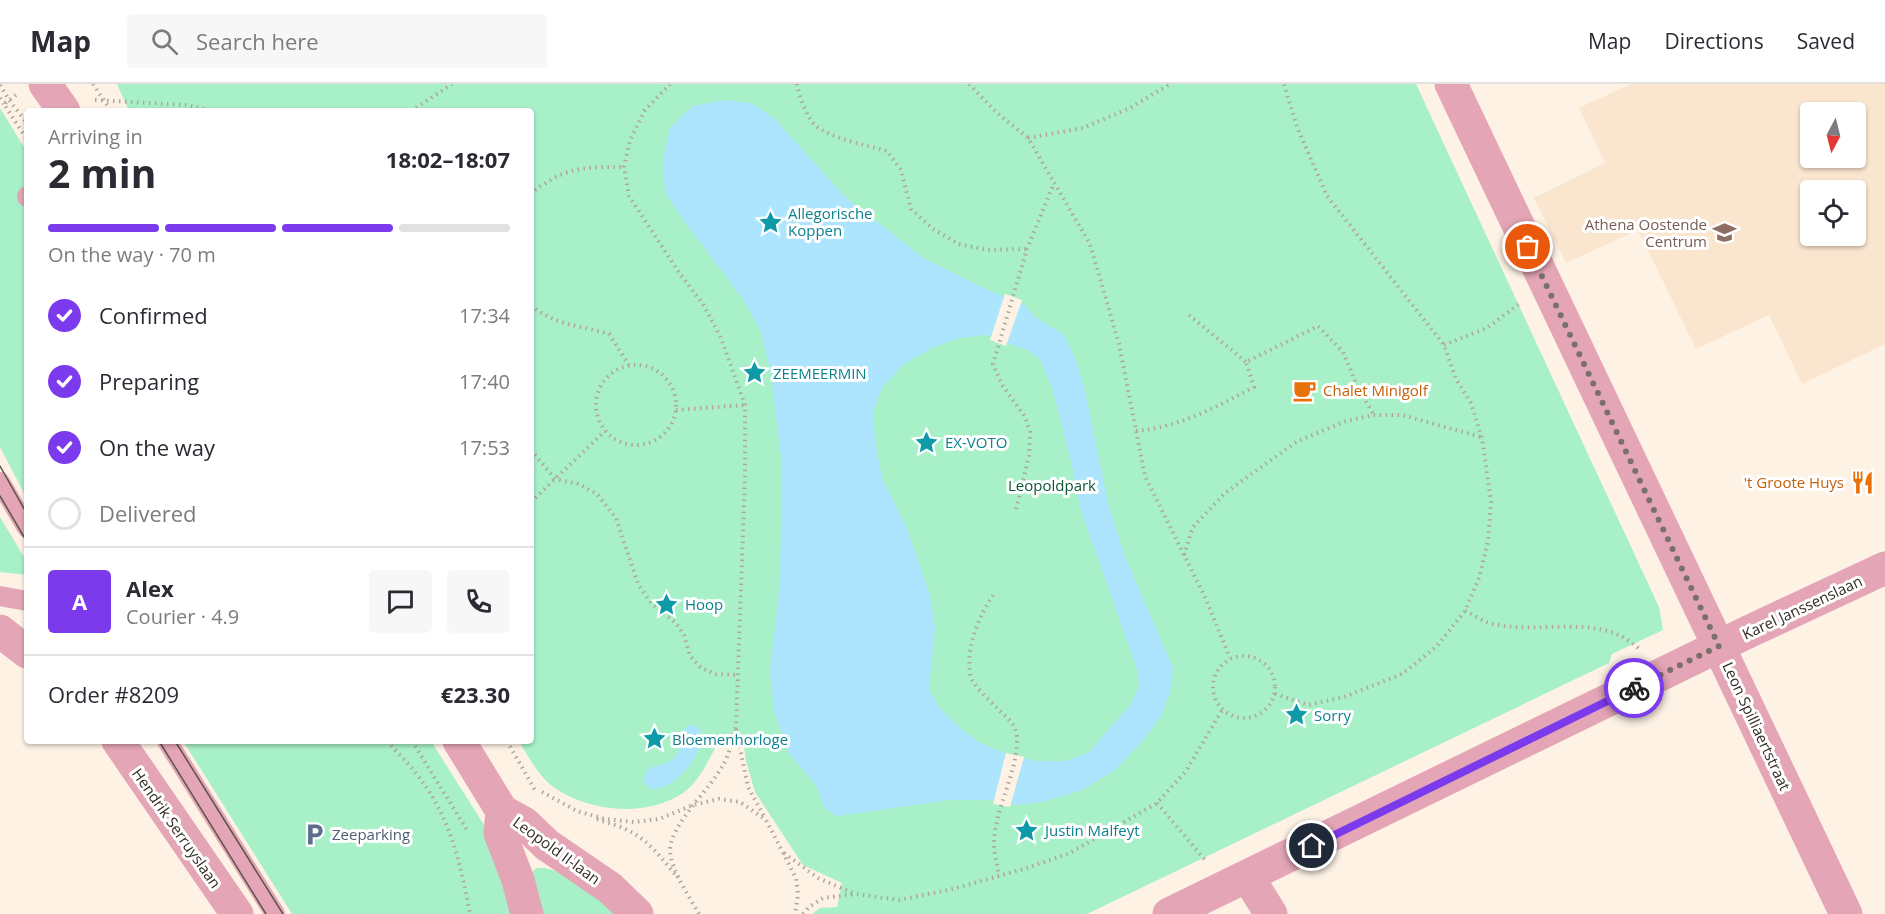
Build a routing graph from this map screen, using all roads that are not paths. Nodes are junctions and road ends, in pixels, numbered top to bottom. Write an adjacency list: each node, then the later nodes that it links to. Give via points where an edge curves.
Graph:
1 (1451, 84): 8 (street, Leon Spilliaertstraat)
2 (0, 482): 3 (lane)
3 (24, 523)
4 (1885, 568): 8 (street, Karel Janssenslaan)
5 (0, 596): 6 (lane)
6 (24, 600)
7 (0, 631): 9 (street)
8 (1719, 646): 14 (street, Karel Janssenslaan); 21 (street, Leon Spilliaertstraat)
9 (24, 650)
10 (120, 744): 15 (street, Hendrik Serruyslaan)
11 (169, 744): 16 (lane)
12 (461, 744): 13 (street, Leopold II-laan)
13 (502, 811): 17 (street, Leopold II-laan, via 500,833); 18 (street, Leopold II-laan, via 524,823 555,851 610,888)
14 (1236, 883): 19 (street, Karel Janssenslaan); 20 (street)
15 (237, 914)
16 (274, 914)
17 (527, 914)
18 (637, 914)
19 (1170, 914)
20 (1271, 914)
21 (1846, 914)

